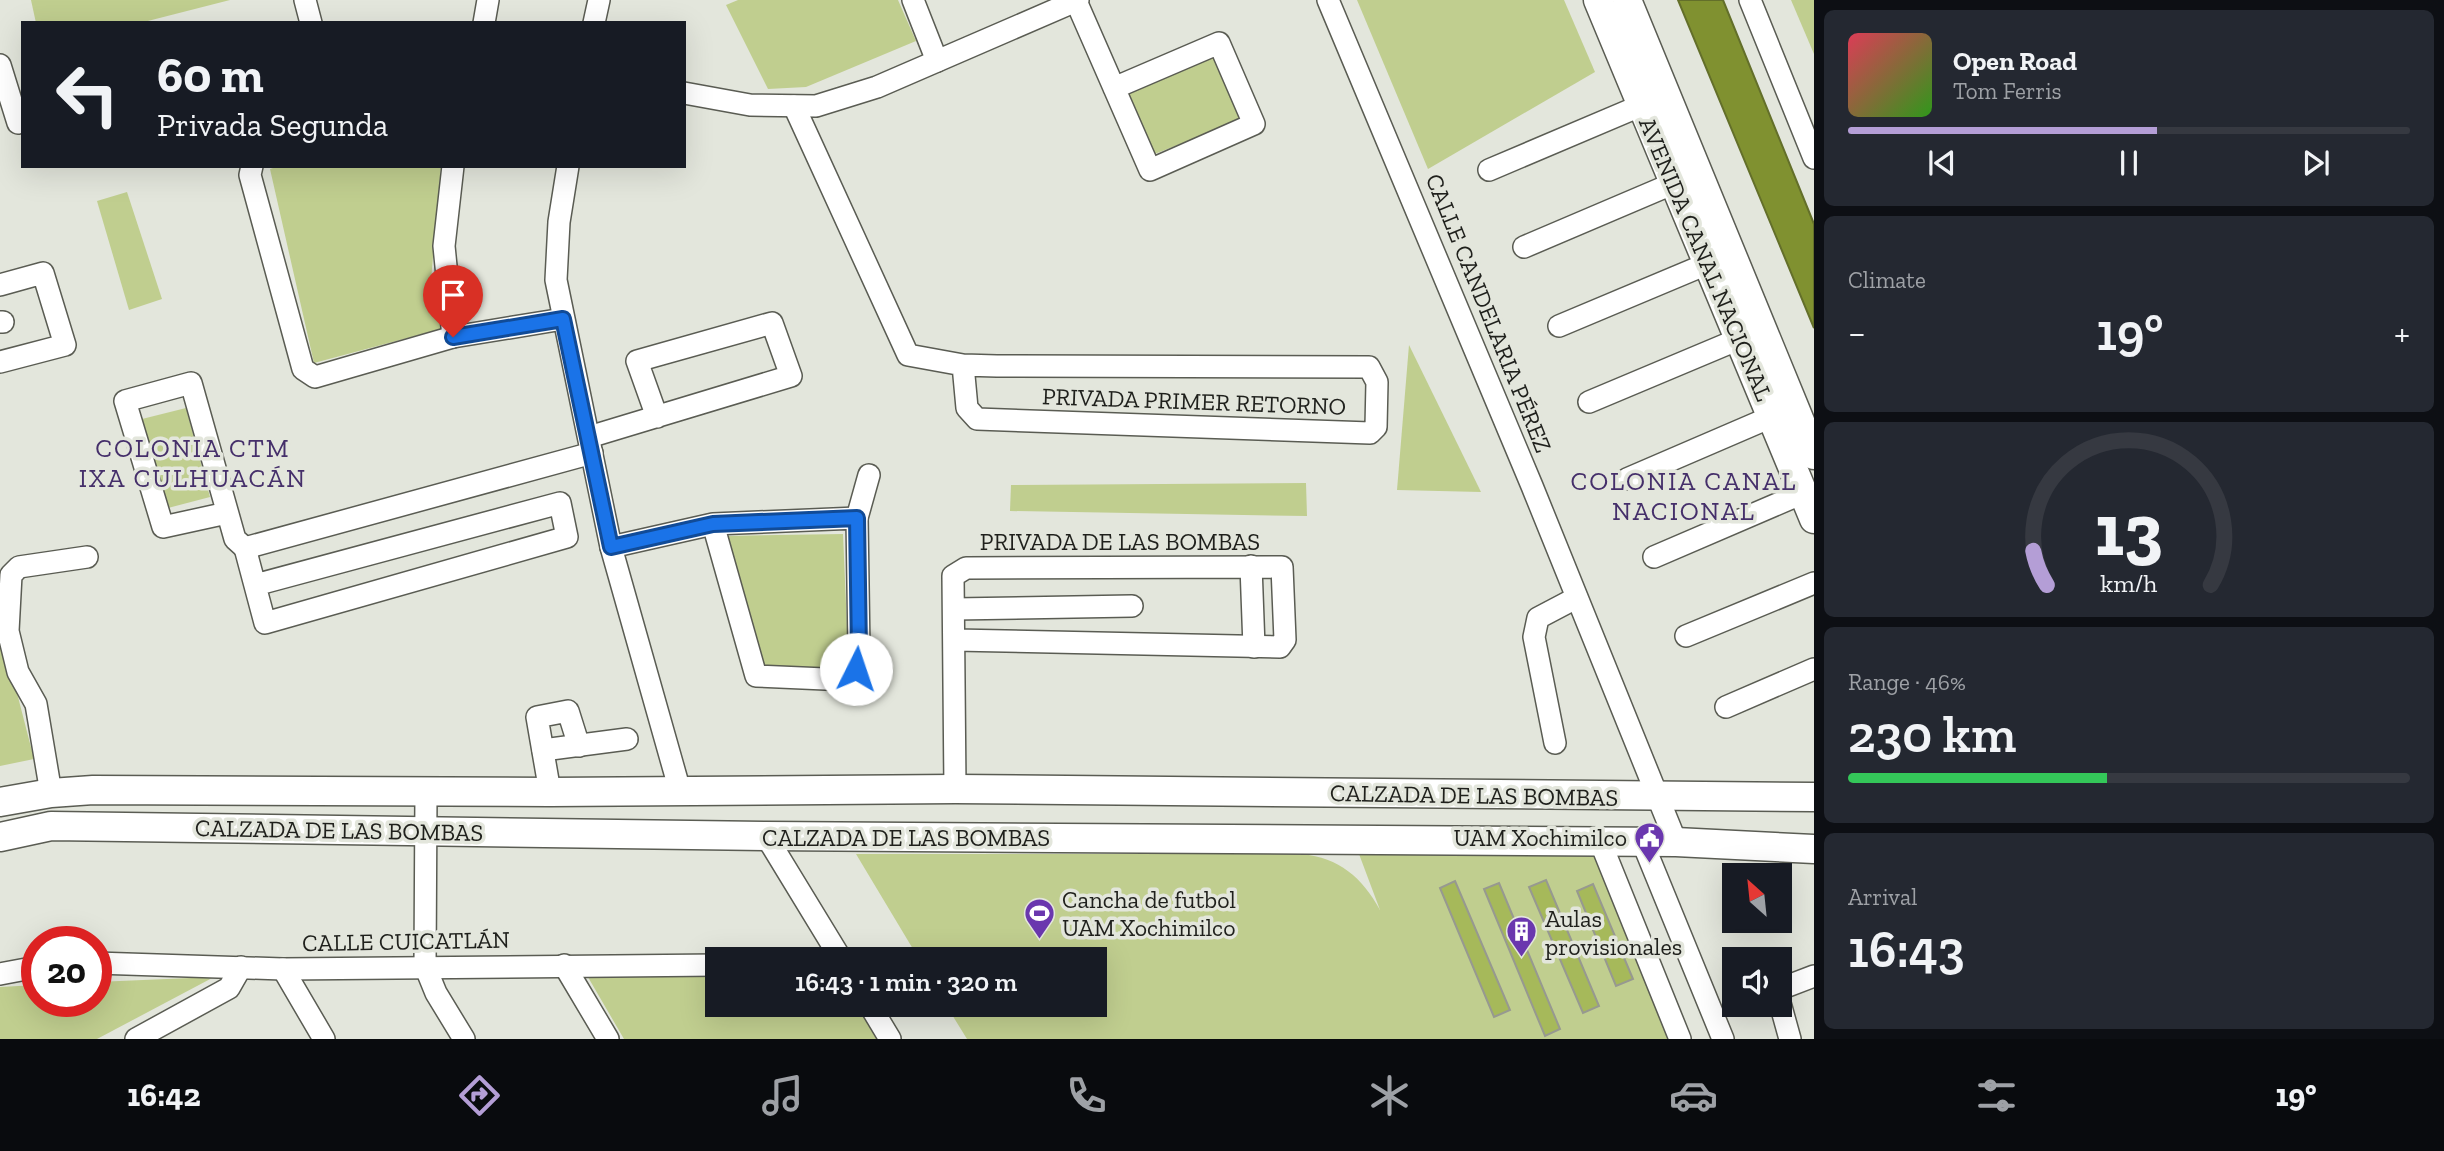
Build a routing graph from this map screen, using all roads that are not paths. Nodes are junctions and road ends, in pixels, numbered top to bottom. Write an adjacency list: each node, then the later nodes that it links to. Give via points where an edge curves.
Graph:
1 (304, 0): 10 (street)
2 (488, 0): 11 (street)
3 (599, 0): 12 (street)
4 (913, 0): 13 (street)
5 (1077, 0): 13 (street); 15 (street)
6 (1328, 0): 53 (street, CALLE CANDELARIA PÉREZ)
7 (1598, 0): 17 (main road, AVENIDA CANAL NACIONAL)
8 (1627, 0): 17 (main road, AVENIDA CANAL NACIONAL)
9 (1750, 0): 20 (street)
10 (310, 21)
11 (484, 21)
12 (594, 21)
13 (937, 61): 18 (street, via 865,91 816,106)
14 (0, 65): 19 (street)
15 (1114, 88): 15 (street, via 1150,170 1254,124 1219,43)
16 (686, 93): 18 (street)
17 (1654, 100): 24 (street); 25 (main road, AVENIDA CANAL NACIONAL)
18 (794, 106): 34 (street, PRIVADA PRIMER RETORNO, via 908,355)
19 (14, 125)
20 (1814, 158)
21 (252, 168): 31 (street, via 253,188 303,369 309,375)
22 (453, 168): 31 (street, via 444,246)
23 (568, 168): 29 (street, via 556,280)
24 (1489, 170)
25 (1687, 178): 26 (street); 27 (main road, AVENIDA CANAL NACIONAL)
26 (1524, 247)
27 (1720, 258): 30 (street); 32 (main road, AVENIDA CANAL NACIONAL); 39 (main road, AVENIDA CANAL NACIONAL)
28 (0, 285): 33 (street, via 43,273 65,345)
29 (563, 319): 31 (street); 38 (street)
30 (1559, 326)
31 (453, 337)
32 (1739, 339): 35 (street); 37 (main road, AVENIDA CANAL NACIONAL)
33 (0, 362)
34 (963, 365): 34 (street, PRIVADA PRIMER RETORNO, via 1369,367 1377,382 1376,428 1370,433 977,419 967,408)
35 (1588, 402)
36 (657, 416): 36 (street, via 791,376 772,323 637,361); 38 (street)
37 (1772, 417): 41 (street); 42 (main road, AVENIDA CANAL NACIONAL)
38 (591, 445): 46 (street); 47 (street)
39 (1814, 455)
40 (869, 475): 44 (street)
41 (1627, 479)
42 (1809, 506): 49 (street)
43 (228, 513): 43 (street, via 191,383 125,401 163,527); 47 (street, via 235,539)
44 (857, 518): 45 (street); 45 (street, via 859,651 856,669 848,680 756,676)
45 (713, 524): 46 (street)
46 (611, 547): 66 (street)
47 (245, 548): 52 (street)
48 (87, 557): 69 (street, via 19,567 11,575 8,631 18,672 36,704)
49 (1654, 557)
50 (1251, 566): 55 (street, PRIVADA DE LAS BOMBAS, via 966,568 953,576); 58 (street); 58 (street, PRIVADA DE LAS BOMBAS, via 1282,567 1284,574 1285,640 1280,647)
51 (1814, 583): 56 (street)
52 (255, 585): 52 (street, via 265,623 567,537 560,503)
53 (1576, 598): 62 (street, via 1538,618 1534,637); 70 (street, CALLE CANDELARIA PÉREZ)
54 (1132, 606): 55 (street)
55 (954, 609): 57 (street, PRIVADA DE LAS BOMBAS)
56 (1686, 636)
57 (955, 640): 58 (street, PRIVADA DE LAS BOMBAS); 65 (street, PRIVADA DE LAS BOMBAS)
58 (1254, 647)
59 (1814, 669): 60 (street)
60 (1726, 708)
61 (627, 739): 63 (street)
62 (1555, 743)
63 (579, 746): 64 (street); 64 (street, via 568,711 537,718)
64 (542, 750): 68 (street)
65 (955, 789): 66 (main road, CALZADA DE LAS BOMBAS); 70 (main road, CALZADA DE LAS BOMBAS)
66 (680, 791): 68 (main road, CALZADA DE LAS BOMBAS)
67 (426, 792): 68 (main road, CALZADA DE LAS BOMBAS); 69 (main road, CALZADA DE LAS BOMBAS); 73 (street)
68 (550, 792)
69 (51, 793): 72 (main road, CALZADA DE LAS BOMBAS)
70 (1657, 797): 71 (main road, CALZADA DE LAS BOMBAS); 78 (street, CALLE CANDELARIA PÉREZ)
71 (1814, 800)
72 (0, 802)
73 (425, 832): 74 (main road, CALZADA DE LAS BOMBAS); 75 (main road, CALZADA DE LAS BOMBAS, via 51,826); 84 (street)
74 (766, 836): 76 (main road, CALZADA DE LAS BOMBAS); 80 (street)
75 (0, 837)
76 (1600, 841): 77 (main road, CALZADA DE LAS BOMBAS); 98 (street)
77 (1642, 841): 78 (main road, CALZADA DE LAS BOMBAS); 99 (street)
78 (1675, 842): 79 (main road, CALZADA DE LAS BOMBAS)
79 (1814, 849)
80 (834, 947)
81 (112, 963): 85 (street, CALLE CUICATLÁN)
82 (564, 965): 83 (street, CALLE CUICATLÁN); 84 (street, CALLE CUICATLÁN); 96 (street)
83 (705, 965)
84 (425, 966): 86 (street, CALLE CUICATLÁN); 95 (street)
85 (241, 967): 86 (street, CALLE CUICATLÁN); 93 (street, via 229,988)
86 (283, 969): 94 (street)
87 (21, 970): 88 (street)
88 (0, 974)
89 (1814, 976): 90 (street)
90 (1792, 984)
91 (877, 1017): 97 (street)
92 (1784, 1017): 100 (street)
93 (136, 1039)
94 (324, 1039)
95 (464, 1039)
96 (608, 1039)
97 (890, 1039)
98 (1680, 1039)
99 (1723, 1039)
100 (1790, 1039)

